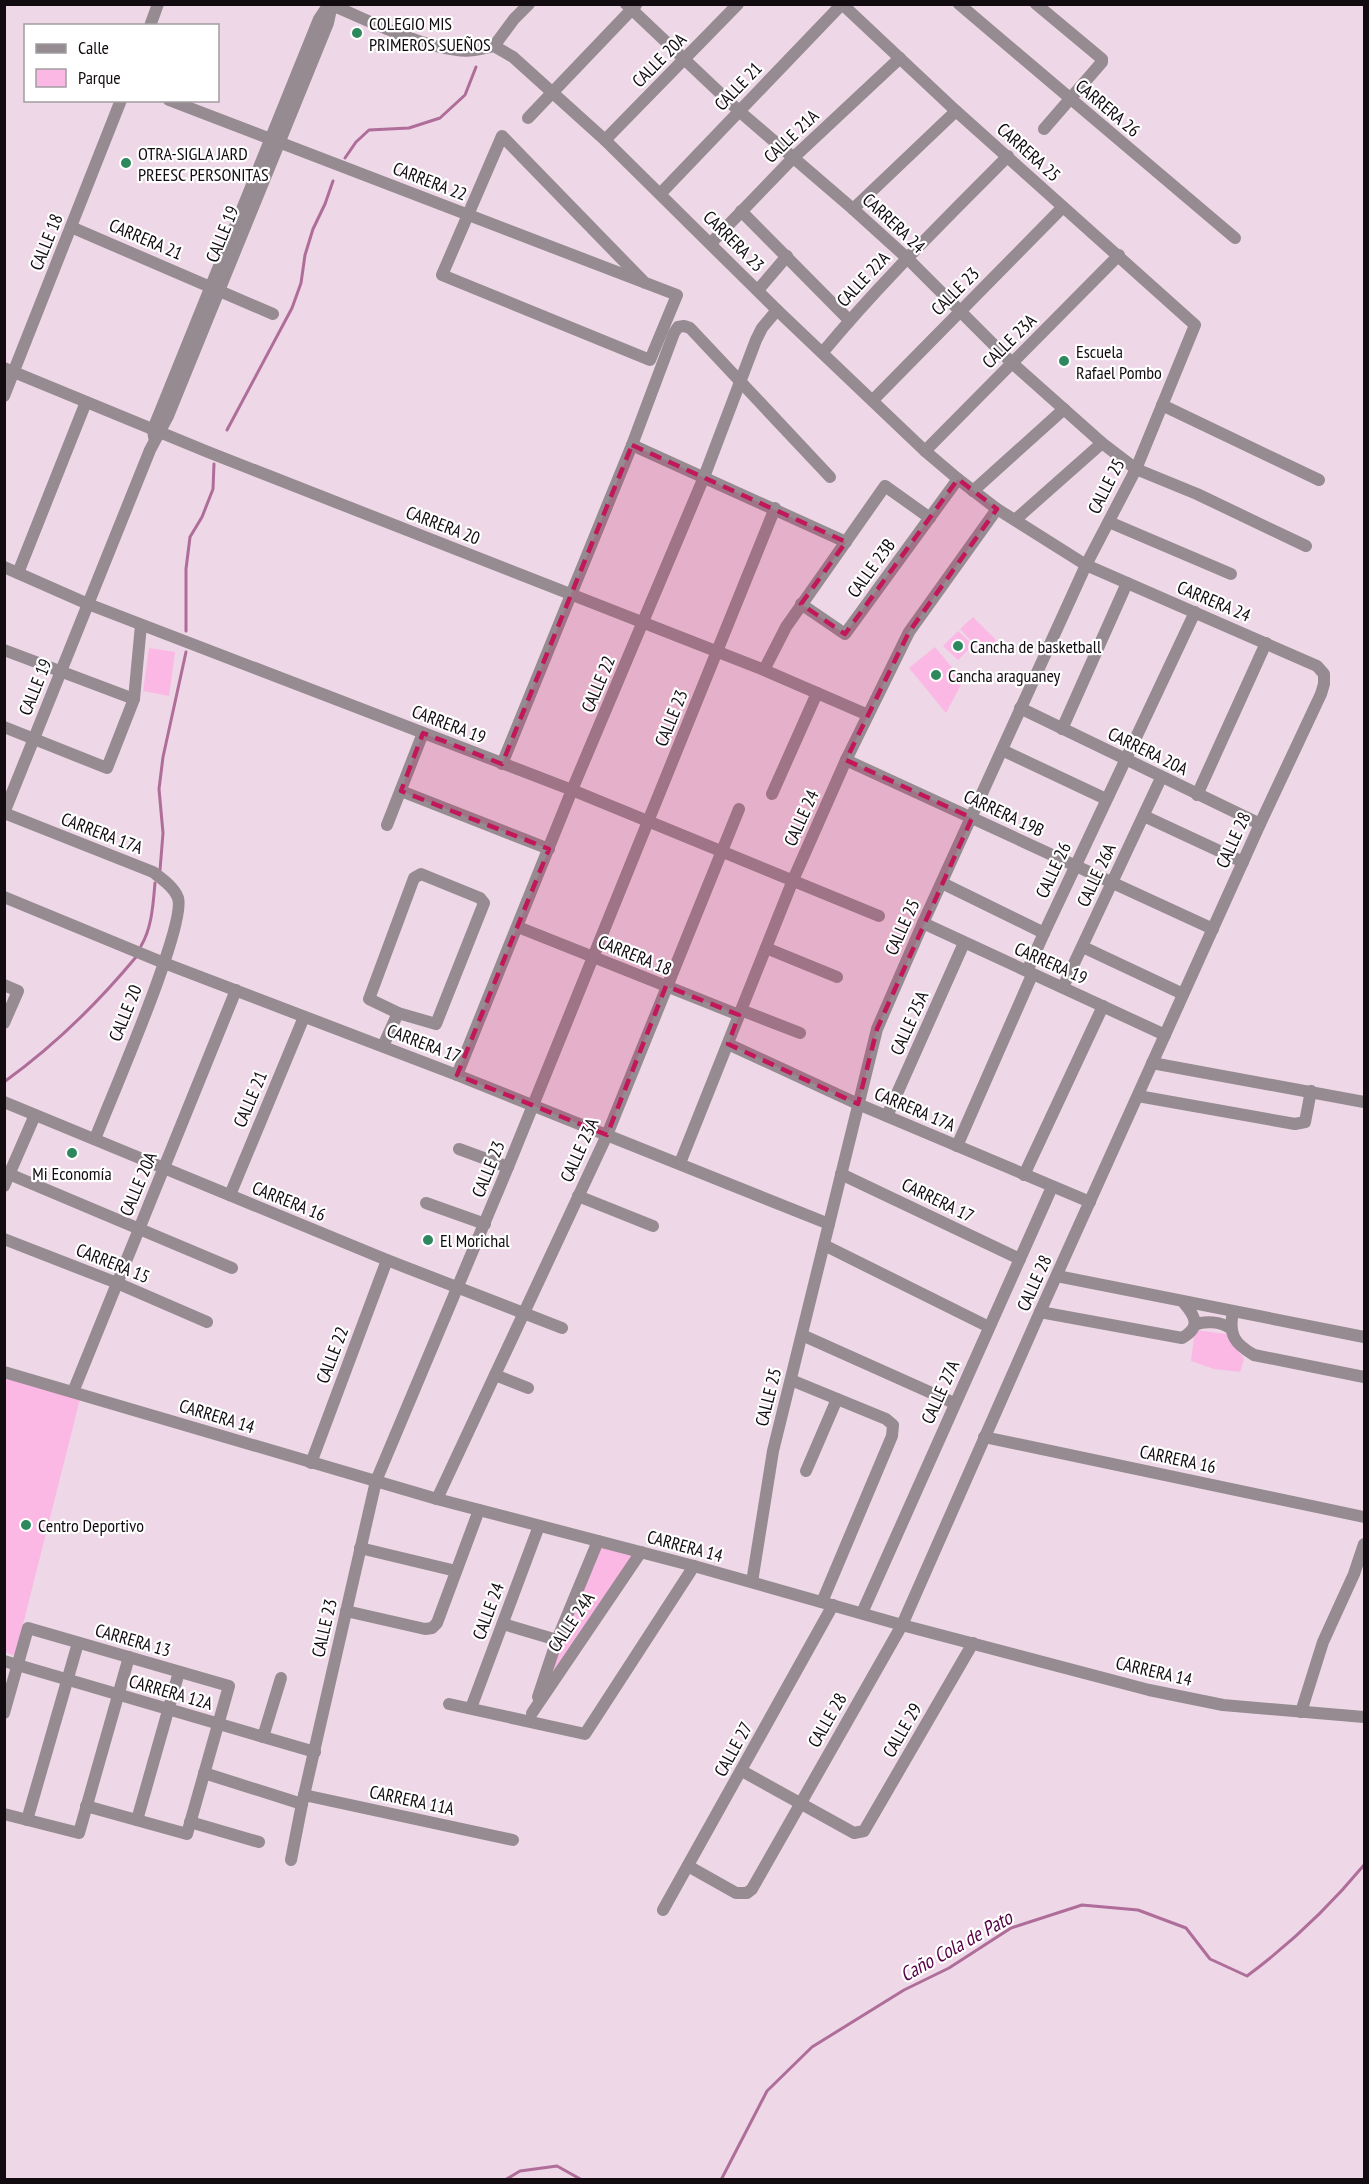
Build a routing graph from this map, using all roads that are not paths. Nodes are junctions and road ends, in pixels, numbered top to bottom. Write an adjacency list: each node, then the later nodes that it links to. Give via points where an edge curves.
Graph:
1 (158, 4): 9 (street)
2 (529, 4): 10 (street)
3 (738, 4): 12 (street, CALLE 20A)
4 (842, 4): 11 (street, CARRERA 25); 17 (street, CALLE 21)
5 (959, 4): 14 (street, CARRERA 26)
6 (1036, 4): 14 (street, via 1102,59)
7 (331, 5): 10 (street, via 412,38 456,50); 22 (street, CALLE 19, via 319,19)
8 (632, 6): 12 (street, CARRERA 24); 13 (street)
9 (151, 24)
10 (494, 46): 13 (street, CARRERA 23, via 513,57)
11 (900, 58): 18 (street, CARRERA 25); 24 (street, CALLE 21A)
12 (685, 59): 17 (street, CARRERA 24); 21 (street, CALLE 20A)
13 (552, 93): 19 (street); 21 (street, CARRERA 23)
14 (1070, 99): 20 (street); 31 (street, CARRERA 26)
15 (120, 102): 30 (street, CALLE 18)
16 (174, 102): 22 (street, CARRERA 22)
17 (739, 111): 24 (street, CARRERA 24); 25 (street, CALLE 21)
18 (956, 111): 23 (street, CARRERA 25); 27 (street)
19 (528, 118)
20 (1044, 129)
21 (605, 140): 25 (street, CARRERA 23)
22 (275, 141): 29 (street, CARRERA 22); 37 (street, CALLE 19)
23 (1008, 156): 26 (street, CARRERA 25); 35 (street, CALLE 22A)
24 (793, 159): 27 (street, CARRERA 24); 28 (street, CALLE 21A)
25 (661, 193): 32 (street, CARRERA 23)
26 (1063, 207): 33 (street, CARRERA 25); 40 (street, CALLE 23)
27 (853, 208): 35 (street, CARRERA 24)
28 (741, 212): 32 (street, CALLE 21A); 34 (street)
29 (468, 215): 36 (street, CARRERA 22); 36 (street, via 502,136); 36 (street, CARRERA 22, via 442,275 650,360 677,295)
30 (71, 227): 37 (street, CARRERA 21); 46 (street, CALLE 18)
31 (1235, 238)
32 (711, 243): 38 (street, CARRERA 23)
33 (1119, 255): 43 (street, CARRERA 25); 45 (street, CALLE 23A)
34 (790, 258): 38 (street); 42 (street)
35 (907, 258): 40 (street, CARRERA 24); 42 (street, CALLE 22A)
36 (645, 283)
37 (215, 287): 41 (street, CARRERA 21); 53 (street, CALLE 19)
38 (758, 290): 39 (street, CARRERA 23)
39 (777, 310): 44 (street, CARRERA 23); 47 (street, CALLE 22, via 759,334)
40 (960, 312): 45 (street, CARRERA 24); 49 (street, CALLE 23)
41 (273, 314)
42 (849, 320): 44 (street, CALLE 22A)
43 (1195, 325): 51 (street, CALLE 25)
44 (823, 352): 49 (street, CARRERA 23)
45 (1012, 363): 52 (street, CARRERA 24); 56 (street, CALLE 23A)
46 (9, 370): 48 (street, CALLE 18); 50 (street, CARRERA 20)
47 (740, 381): 55 (street, via 690,328 678,327); 58 (street, CALLE 22); 59 (street)
48 (4, 396)
49 (873, 400): 56 (street, CARRERA 23)
50 (86, 402): 53 (street, CARRERA 20); 72 (street)
51 (1162, 405): 57 (street, CALLE 25); 61 (street)
52 (1064, 409): 54 (street, CARRERA 24); 62 (street)
53 (156, 434): 75 (street, CARRERA 20); 76 (street, CALLE 19)
54 (1102, 443): 57 (street, CARRERA 24); 66 (street)
55 (632, 445): 58 (street); 75 (street)
56 (925, 452): 60 (street, CARRERA 23)
57 (1136, 469): 67 (street, CALLE 25); 69 (street, CARRERA 24)
58 (704, 477): 63 (street); 79 (street, CALLE 22)
59 (830, 477)
60 (958, 479): 62 (street, CARRERA 23); 65 (street, CALLE 23B)
61 (1318, 480)
62 (973, 491): 64 (street, CARRERA 23)
63 (775, 508): 68 (street); 83 (street, CALLE 23)
64 (997, 509): 66 (street, CARRERA 23); 90 (street, CALLE 24, via 909,632)
65 (930, 518): 68 (street, via 885,486); 77 (street, CALLE 23B, via 845,634)
66 (1015, 520): 70 (street, CARRERA 23)
67 (1109, 522): 70 (street, CALLE 25); 73 (street)
68 (846, 542): 77 (street)
69 (1306, 546)
70 (1086, 565): 74 (street, CARRERA 24); 89 (street, CALLE 25)
71 (4, 567): 72 (street, CARRERA 19)
72 (18, 573): 76 (street, CARRERA 19)
73 (1231, 574)
74 (1127, 583): 78 (street, CARRERA 24); 92 (street)
75 (571, 594): 79 (street, CARRERA 20); 98 (street)
76 (88, 604): 80 (street, CARRERA 19); 85 (street, CALLE 19)
77 (801, 604): 84 (street)
78 (1194, 612): 81 (street, CARRERA 24); 96 (street, CALLE 26)
79 (643, 622): 83 (street, CARRERA 20); 100 (street, CALLE 22)
80 (141, 625): 88 (street); 93 (street, CARRERA 19)
81 (1266, 643): 86 (street, CARRERA 24, via 1317,666); 103 (street)
82 (4, 650): 85 (street)
83 (717, 652): 84 (street, CARRERA 20); 109 (street, CALLE 23)
84 (764, 670): 87 (street, CARRERA 20)
85 (61, 671): 88 (street); 94 (street, CALLE 19)
86 (1324, 674): 110 (street, CALLE 28, via 1321,694)
87 (817, 693): 90 (street, CARRERA 20); 102 (street)
88 (134, 699): 94 (street, via 107,768)
89 (1020, 708): 92 (street, CARRERA 20A); 95 (street, CALLE 25)
90 (868, 715): 97 (street, CALLE 24)
91 (4, 726): 94 (street)
92 (1062, 729): 96 (street, CARRERA 20A)
93 (423, 733): 98 (street, CARRERA 19); 101 (street)
94 (34, 738): 106 (street, CALLE 19)
95 (1002, 750): 104 (street); 108 (street, CALLE 25)
96 (1125, 759): 99 (street, CARRERA 20A); 104 (street, CALLE 26)
97 (846, 760): 108 (street, CARRERA 19B); 116 (street, CALLE 24)
98 (502, 764): 100 (street, CARRERA 19)
99 (1161, 777): 103 (street, CARRERA 20A); 107 (street, CALLE 26A)
100 (572, 790): 109 (street, CARRERA 19); 112 (street, CALLE 22)
101 (401, 791): 111 (street); 112 (street)
102 (772, 794)
103 (1197, 795): 110 (street, CARRERA 20A)
104 (1106, 798): 115 (street, CALLE 26)
105 (739, 809): 113 (street, CALLE 23A)
106 (4, 813): 120 (street, CARRERA 17A, via 153,872 168,883)
107 (1144, 816): 114 (street); 118 (street, CALLE 26A)
108 (972, 818): 115 (street, CARRERA 19B); 117 (street, CALLE 25)
109 (649, 821): 113 (street, CARRERA 19); 129 (street, CALLE 23)
110 (1260, 824): 114 (street, CALLE 28)
111 (387, 825)
112 (549, 849): 123 (street, CALLE 22)
113 (721, 851): 116 (street, CARRERA 19); 134 (street, CALLE 23A)
114 (1243, 862): 124 (street, CALLE 28)
115 (1074, 866): 118 (street, CARRERA 19B); 125 (street, CALLE 26)
116 (793, 880): 121 (street, CARRERA 19); 127 (street, CALLE 24)
117 (942, 883): 122 (street, CALLE 25); 125 (street)
118 (1113, 883): 124 (street, CARRERA 19B); 128 (street, CALLE 26A)
119 (4, 897): 130 (street, CARRERA 17)
120 (178, 898): 130 (street, CALLE 20, via 177,922)
121 (879, 916)
122 (923, 923): 126 (street, CARRERA 19); 153 (street, CALLE 25, via 877,1029)
123 (518, 927): 129 (street, CARRERA 18); 148 (street, CALLE 22)
124 (1213, 928): 137 (street, CALLE 28)
125 (1044, 933): 131 (street, CALLE 26, via 1028,969)
126 (964, 944): 131 (street, CARRERA 19); 156 (street, CALLE 25A)
127 (766, 948): 132 (street); 139 (street, CALLE 24)
128 (1083, 948): 135 (street, CALLE 26A); 137 (street)
129 (594, 957): 134 (street, CARRERA 18); 154 (street, CALLE 23)
130 (164, 963): 136 (street, CARRERA 17); 158 (street, CALLE 20)
131 (1032, 975): 135 (street, CARRERA 19); 159 (street, CALLE 26)
132 (837, 976)
133 (4, 985): 142 (street, via 18,991)
134 (666, 986): 139 (street, CARRERA 18); 157 (street, CALLE 23A)
135 (1064, 987): 138 (street, CARRERA 19)
136 (236, 990): 141 (street, CARRERA 17); 163 (street, CALLE 20A)
137 (1183, 994): 144 (street, CALLE 28)
138 (1102, 1006): 144 (street, CARRERA 19); 165 (street)
139 (740, 1012): 143 (street, CARRERA 18); 145 (street, CALLE 24)
140 (398, 1013): 140 (street, via 436,1024 483,907 480,898 420,874 414,878 369,999); 146 (street)
141 (304, 1017): 146 (street, CARRERA 17); 168 (street, CALLE 21)
142 (4, 1023)
143 (800, 1033)
144 (1165, 1035): 147 (street, CALLE 28)
145 (728, 1044): 153 (street, CARRERA 17A); 161 (street, CALLE 24)
146 (383, 1046): 148 (street, CARRERA 17)
147 (1152, 1063): 149 (street); 150 (street, CALLE 28)
148 (457, 1075): 154 (street, CARRERA 17)
149 (1311, 1091): 150 (street, via 1305,1122 1295,1124); 152 (street)
150 (1138, 1096): 170 (street, CALLE 28)
151 (4, 1102): 155 (street, CARRERA 16)
152 (1365, 1102)
153 (858, 1104): 156 (street, CARRERA 17A); 164 (street, CALLE 25)
154 (533, 1106): 157 (street, CARRERA 17); 162 (street, CALLE 23)
155 (35, 1115): 158 (street, CARRERA 16); 166 (street)
156 (887, 1116): 159 (street, CARRERA 17A)
157 (606, 1135): 161 (street, CARRERA 17); 169 (street, CALLE 23A)
158 (95, 1139): 163 (street, CARRERA 16)
159 (957, 1146): 165 (street, CARRERA 17A)
160 (459, 1149): 162 (street)
161 (680, 1163): 173 (street, CARRERA 17)
162 (508, 1167): 172 (street, CALLE 23)
163 (165, 1168): 168 (street, CARRERA 16); 175 (street, CALLE 20A)
164 (841, 1174): 173 (street, CALLE 25); 178 (street, CARRERA 17)
165 (1024, 1175): 167 (street, CARRERA 17A)
166 (7, 1180): 175 (street)
167 (1052, 1187): 170 (street, CARRERA 17A); 178 (street, CALLE 27A)
168 (230, 1195): 179 (street, CARRERA 16)
169 (578, 1196): 174 (street); 187 (street, CALLE 23A)
170 (1090, 1202): 181 (street, CALLE 28)
171 (426, 1203): 172 (street)
172 (484, 1224): 183 (street, CALLE 23)
173 (829, 1224): 177 (street, CALLE 25)
174 (653, 1226)
175 (139, 1227): 180 (street); 182 (street, CALLE 20A)
176 (4, 1239): 182 (street, CARRERA 15)
177 (824, 1245): 190 (street); 193 (street, CALLE 25)
178 (1020, 1259): 190 (street, CALLE 27A)
179 (387, 1260): 183 (street, CARRERA 16); 204 (street, CALLE 22)
180 (232, 1268)
181 (1057, 1276): 184 (street); 185 (street, CALLE 28)
182 (117, 1283): 188 (street, CARRERA 15); 200 (street, CALLE 20A)
183 (459, 1287): 187 (street, CARRERA 16); 206 (street, CALLE 23)
184 (1184, 1302): 186 (street); 189 (street)
185 (1040, 1312): 189 (street, via 1174,1338 1182,1338); 203 (street, CALLE 28)
186 (1233, 1312): 192 (street); 194 (street)
187 (524, 1313): 191 (street, CARRERA 16); 196 (street, CALLE 23A)
188 (207, 1322)
189 (1195, 1325): 192 (street, via 1204,1322)
190 (989, 1327): 202 (street, CALLE 27A)
191 (562, 1328)
192 (1230, 1328): 197 (street, via 1237,1342 1254,1355)
193 (802, 1335): 198 (street, CALLE 25); 202 (street)
194 (1365, 1337)
195 (4, 1372): 200 (street, CARRERA 14)
196 (495, 1375): 199 (street); 207 (street, CALLE 23A)
197 (1365, 1377)
198 (791, 1380): 201 (street); 217 (street, CALLE 25, via 773,1451)
199 (528, 1388)
200 (73, 1392): 204 (street, CARRERA 14)
201 (837, 1399): 205 (street); 218 (street, CALLE 27, via 893,1425)
202 (954, 1403): 220 (street, CALLE 27A)
203 (984, 1437): 209 (street, CARRERA 16); 222 (street, CALLE 28)
204 (311, 1463): 206 (street, CARRERA 14)
205 (806, 1472)
206 (376, 1481): 207 (street, CARRERA 14); 213 (street, CALLE 23)
207 (436, 1499): 208 (street, CARRERA 14)
208 (479, 1510): 210 (street, CARRERA 14); 216 (street)
209 (1365, 1517)
210 (539, 1526): 211 (street, CARRERA 14); 221 (street, CALLE 24)
211 (598, 1541): 214 (street, CARRERA 14); 223 (street)
212 (1365, 1544): 236 (street, via 1323,1641)
213 (360, 1548): 216 (street); 219 (street, CALLE 23)
214 (640, 1552): 215 (street, CARRERA 14); 238 (street, CALLE 24A)
215 (694, 1566): 217 (street, CARRERA 14); 238 (street, via 585,1734)
216 (456, 1571): 219 (street, via 432,1629)
217 (752, 1582): 218 (street, CARRERA 14)
218 (827, 1603): 220 (street, CARRERA 14); 243 (street, CALLE 27)
219 (346, 1611): 242 (street, CALLE 23)
220 (862, 1613): 222 (street, CARRERA 14)
221 (503, 1624): 223 (street); 234 (street, CALLE 24)
222 (902, 1625): 225 (street, CARRERA 14); 246 (street, CALLE 28)
223 (557, 1640): 238 (street)
224 (78, 1643): 226 (street, CARRERA 13); 228 (street, CARRERA 13, via 28,1628); 231 (street)
225 (973, 1643): 236 (street, CARRERA 14, via 1149,1690 1223,1704); 246 (street, CALLE 29, via 864,1831 854,1833)
226 (129, 1657): 229 (street, CARRERA 13); 232 (street)
227 (4, 1661): 228 (street)
228 (18, 1666): 231 (street, CARRERA 12A); 237 (street)
229 (179, 1672): 235 (street); 240 (street, CARRERA 13, via 229,1686)
230 (281, 1678): 241 (street)
231 (67, 1680): 232 (street, CARRERA 12A); 249 (street)
232 (118, 1695): 235 (street, CARRERA 12A); 247 (street)
233 (449, 1704): 234 (street)
234 (471, 1708): 238 (street)
235 (169, 1710): 240 (street, CARRERA 12A); 250 (street)
236 (1301, 1712): 239 (street, CARRERA 14)
237 (4, 1713)
238 (531, 1717)
239 (1365, 1717)
240 (218, 1724): 241 (street, CARRERA 12A); 244 (street)
241 (263, 1737): 242 (street, CARRERA 12A)
242 (315, 1752): 245 (street, CALLE 23)
243 (742, 1771): 246 (street); 255 (street, CALLE 27)
244 (204, 1773): 245 (street, CARRERA 11A); 251 (street)
245 (303, 1800): 252 (street, CARRERA 11A); 254 (street, CALLE 23)
246 (800, 1802): 255 (street, CALLE 28, via 747,1893 736,1893)
247 (87, 1806): 249 (street, via 79,1833); 250 (street)
248 (4, 1814): 249 (street)
249 (27, 1820)
250 (137, 1820): 251 (street)
251 (189, 1828): 253 (street)
252 (513, 1840)
253 (259, 1842)
254 (291, 1860)
255 (688, 1866): 256 (street, CALLE 27)
256 (663, 1910)

